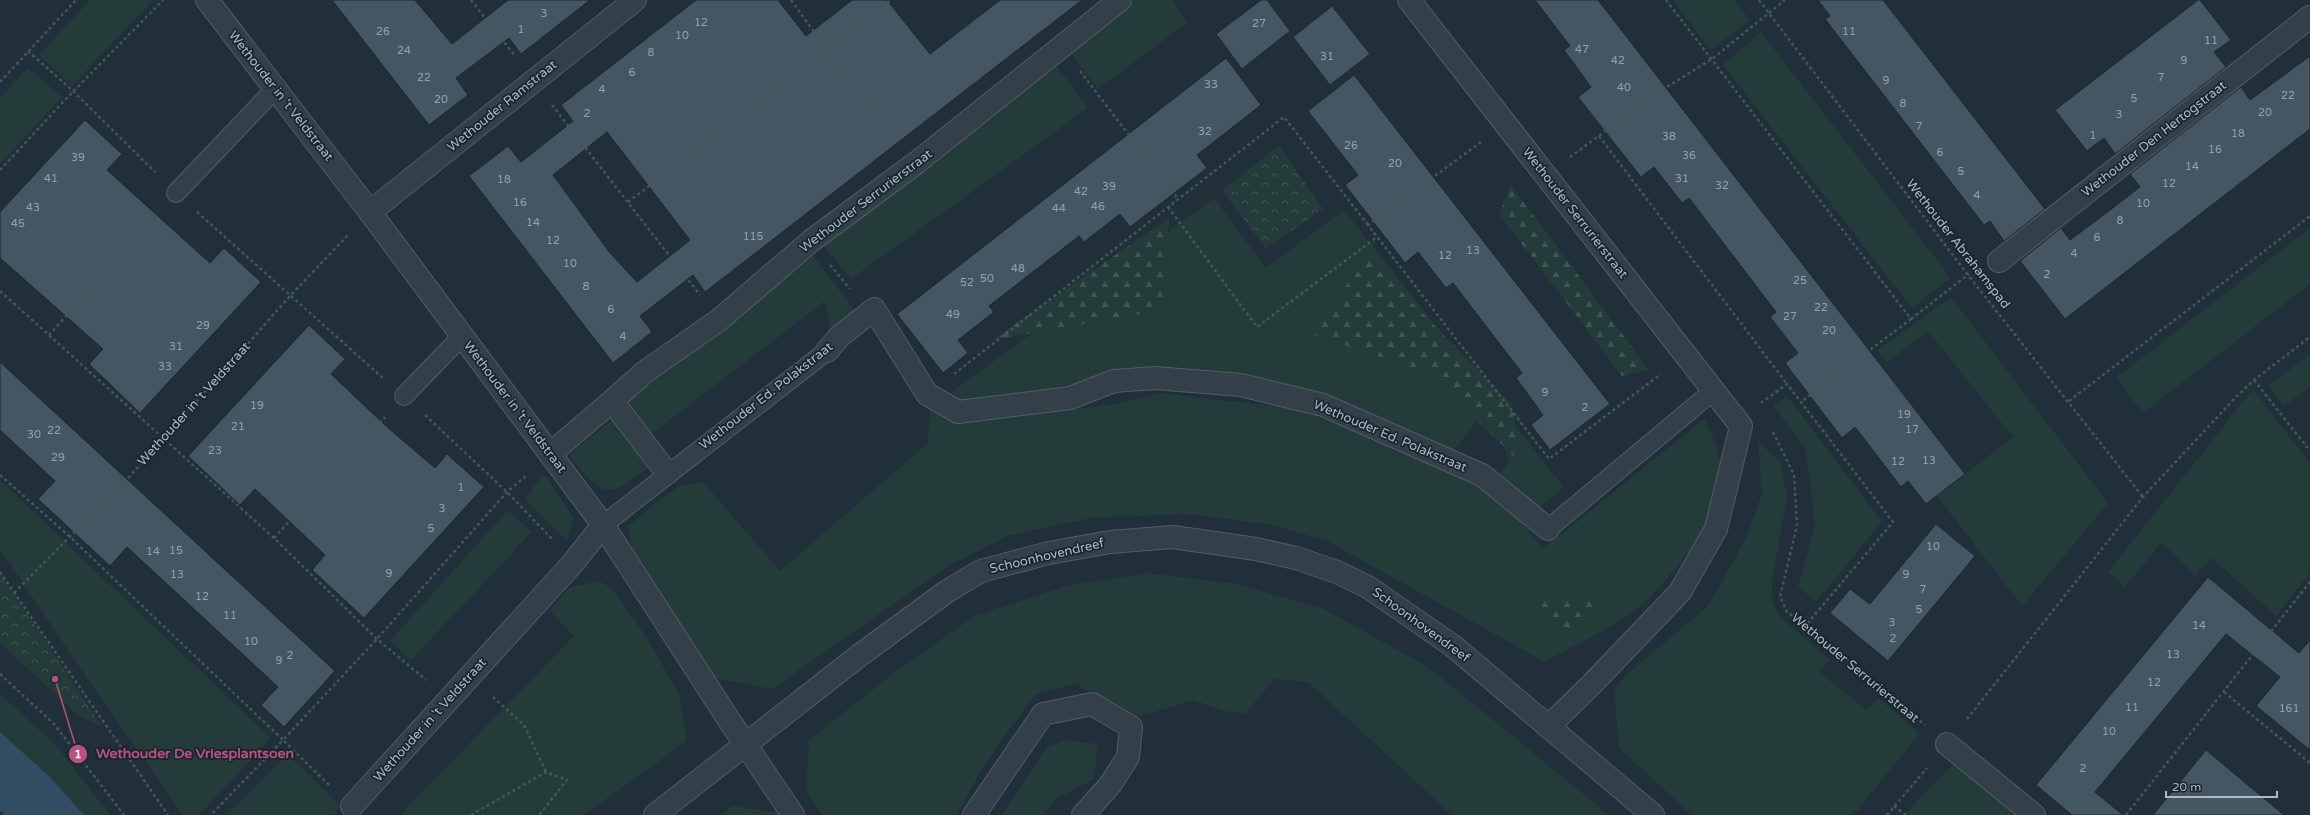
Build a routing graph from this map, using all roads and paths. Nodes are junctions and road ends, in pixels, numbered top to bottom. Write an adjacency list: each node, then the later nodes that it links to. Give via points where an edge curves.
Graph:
1 (76, 0): 17 (path)
2 (162, 0): 22 (path)
3 (207, 0): 21 (street, Wethouder in 't Veldstraat)
4 (471, 0): 19 (path)
5 (635, 0): 19 (street, Wethouder Ramstraat)
6 (791, 0): 16 (path)
7 (891, 0): 16 (path)
8 (1120, 0): 15 (street, Wethouder Serrurierstraat)
9 (1409, 0): 23 (street, Wethouder Serrurierstraat)
10 (1666, 0): 18 (path)
11 (1760, 0): 13 (path, Wethouder Abrahamspad)
12 (1785, 0): 13 (path)
13 (1769, 12): 18 (path); 38 (path, Wethouder Abrahamspad)
14 (2310, 17): 37 (street, Wethouder Den Hertogstraat)
15 (1061, 47): 25 (street, Wethouder Serrurierstraat); 29 (path)
16 (827, 50): 25 (path); 30 (path)
17 (28, 51): 20 (path); 22 (path)
18 (1712, 59): 24 (path, via 1657,93); 42 (path)
19 (534, 81): 30 (path); 32 (street, Wethouder Ramstraat)
20 (0, 82)
21 (275, 89): 28 (lane); 32 (street, Wethouder in 't Veldstraat)
22 (73, 91): 26 (path); 28 (path)
23 (1506, 124): 27 (street, Wethouder Serrurierstraat); 34 (path)
24 (1599, 136): 27 (path); 50 (path)
25 (916, 163): 36 (street, Wethouder Serrurierstraat)
26 (0, 170)
27 (1546, 176): 48 (street, Wethouder Serrurierstraat)
28 (176, 193): 40 (path); 44 (path)
29 (1178, 199): 31 (path); 34 (path, via 1284,117)
30 (628, 202): 43 (path)
31 (1168, 207): 35 (path, via 1257,327); 52 (path)
32 (370, 212): 40 (path, Wethouder in 't Veldstraat); 45 (street, Wethouder in 't Veldstraat)
33 (2310, 216): 55 (path)
34 (1368, 225): 35 (path)
35 (1377, 237): 48 (path, via 1548,459)
36 (811, 241): 41 (path, via 843,283); 43 (street, Wethouder Serrurierstraat)
37 (1998, 261): 38 (path)
38 (1968, 275): 42 (path); 55 (path, Wethouder Abrahamspad)
39 (0, 291): 44 (path)
40 (290, 296): 53 (path); 58 (path, Wethouder in 't Veldstraat)
41 (874, 310): 47 (street, Wethouder Ed. Polakstraat, via 839,337); 52 (street, Wethouder Ed. Polakstraat)
42 (1911, 319): 56 (path)
43 (719, 320): 54 (street, Wethouder Serrurierstraat, via 646,371)
44 (49, 335): 58 (path)
45 (462, 336): 53 (lane); 60 (street, Wethouder in 't Veldstraat)
46 (2310, 337): 49 (path)
47 (827, 351): 61 (lane, Wethouder Ed. Polakstraat)
48 (1686, 356): 51 (street, Wethouder Serrurierstraat)
49 (2254, 380): 59 (path); 64 (path)
50 (1787, 384): 56 (path); 57 (path)
51 (1713, 391): 57 (street, Wethouder Serrurierstraat); 66 (lane, Wethouder Ed. Polakstraat)
52 (927, 394): 66 (street, Wethouder Ed. Polakstraat, via 958,412 1070,398 1114,381 1155,378 1241,385 1323,405 1482,475)
53 (404, 396): 63 (path); 68 (path)
54 (612, 401): 60 (street, Wethouder Serrurierstraat); 61 (street)
55 (2069, 401): 64 (path, Wethouder Abrahamspad)
56 (1801, 402): 73 (path, via 1893,522)
57 (1739, 423): 73 (path, Wethouder Serrurierstraat, via 1771,428 1794,474 1798,525 1780,597 1787,612); 79 (street, via 1716,529 1680,592)
58 (165, 438): 67 (path, Wethouder in 't Veldstraat); 68 (path)
59 (2310, 451)
60 (550, 454): 63 (path); 65 (street, Wethouder in 't Veldstraat)
61 (667, 474): 65 (lane, Wethouder Ed. Polakstraat)
62 (0, 475): 67 (path)
63 (507, 492): 69 (path); 74 (path)
64 (2143, 497): 81 (path)
65 (603, 525): 69 (street, Wethouder in 't Veldstraat); 82 (street, Wethouder in 't Veldstraat)
66 (1548, 529)
67 (70, 537): 72 (path, Wethouder in 't Veldstraat); 80 (path)
68 (274, 538): 74 (path)
69 (573, 563): 76 (street, Wethouder in 't Veldstraat)
70 (0, 572): 72 (path)
71 (2310, 582): 77 (path)
72 (14, 593): 88 (path)
73 (1806, 625): 81 (path, Wethouder Serrurierstraat)
74 (377, 639): 78 (path); 80 (path)
75 (0, 674): 87 (path, via 54,724)
76 (470, 675): 78 (street, Wethouder in 't Veldstraat); 84 (path, via 524,725)
77 (2224, 692): 83 (path); 100 (path)
78 (448, 698): 85 (street, Wethouder in 't Veldstraat)
79 (1548, 727): 82 (street, Schoonhovendreef, via 1453,646 1368,587 1337,572 1296,558 1256,549 1173,537 1110,542 1049,553 981,571 946,592 860,654); 96 (street, Schoonhovendreef)
80 (283, 740): 85 (path); 89 (path)
81 (1947, 744): 86 (path); 99 (street)
82 (746, 745): 92 (street, Schoonhovendreef); 93 (street, Wethouder in 't Veldstraat)
83 (2310, 763)
84 (546, 772): 90 (path); 91 (path, via 567,780)
85 (352, 806)
86 (1894, 806): 97 (path); 98 (path)
87 (124, 815)
88 (168, 815)
89 (211, 815)
90 (471, 815)
91 (540, 815)
92 (655, 815)
93 (793, 815)
94 (974, 815): 95 (street, via 1043,714 1092,704 1131,726 1128,756 1110,785)
95 (1083, 815)
96 (1654, 815)
97 (1887, 815)
98 (1906, 815)
99 (2034, 815)
100 (2126, 815)

